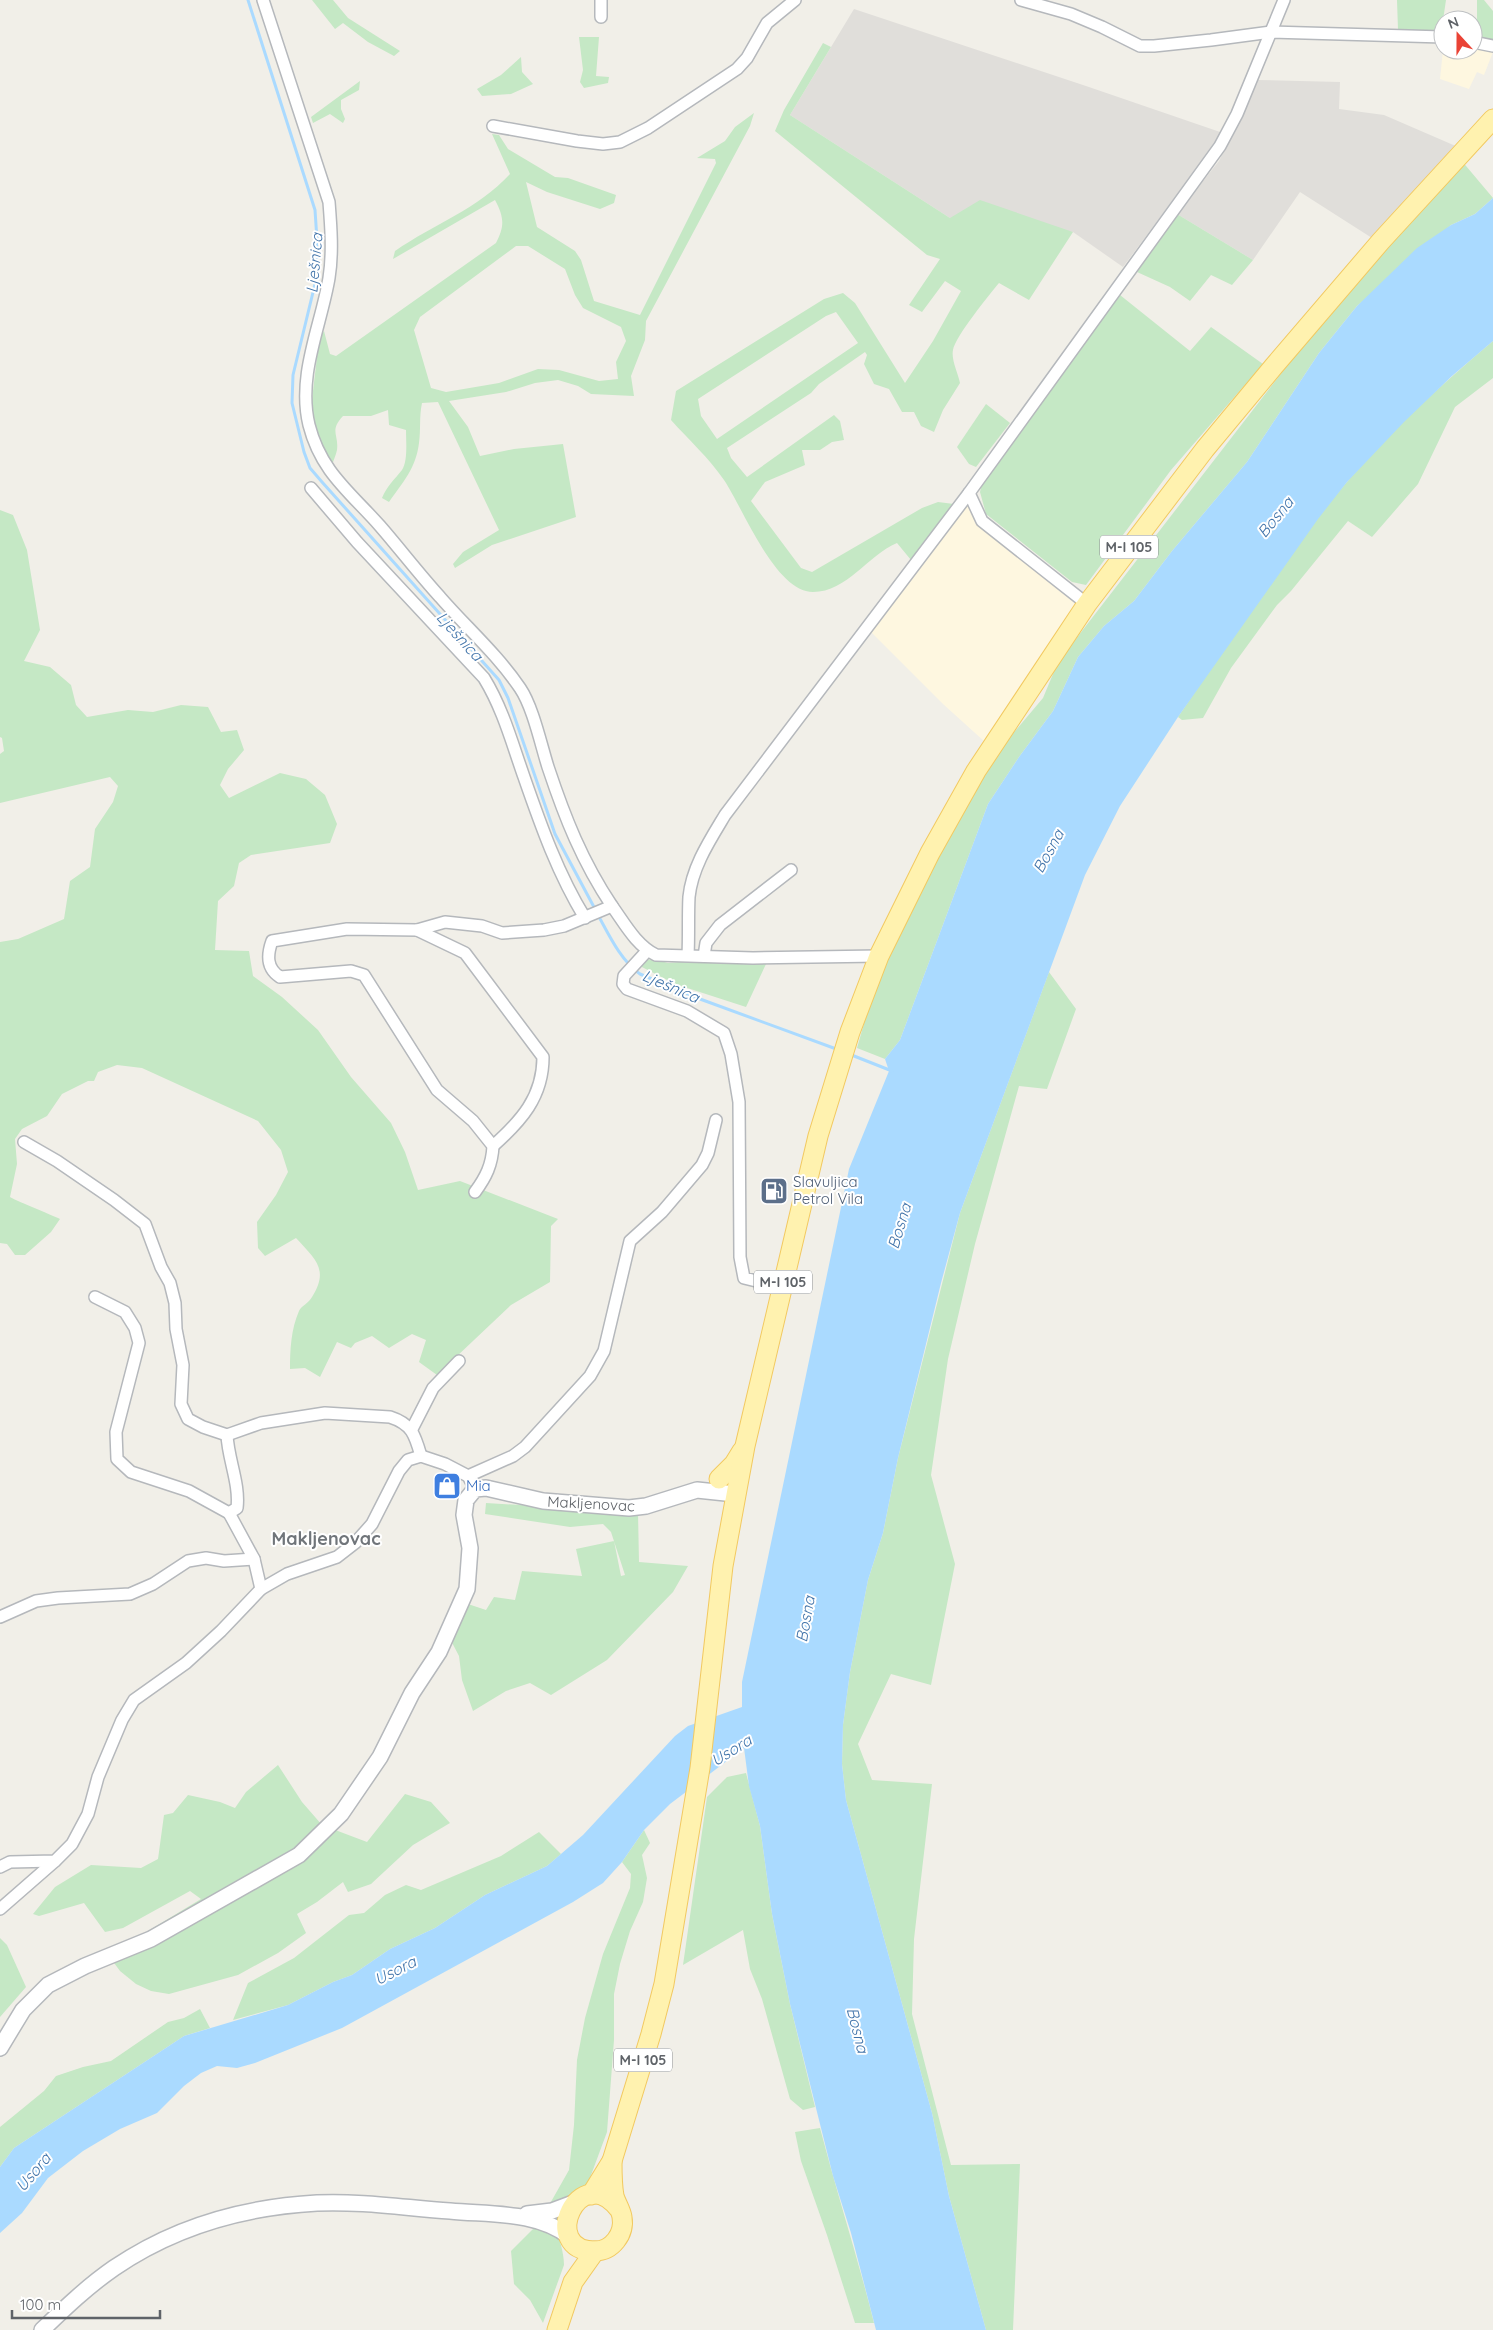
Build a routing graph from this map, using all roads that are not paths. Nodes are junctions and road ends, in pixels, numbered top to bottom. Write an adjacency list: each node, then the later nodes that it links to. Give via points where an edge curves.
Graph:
1 (263, 0): 15 (street, via 329,202 332,236 328,278 310,354 306,401 318,452 343,489 379,525 521,689 568,826)
2 (601, 0): 6 (street)
3 (795, 0): 10 (street, via 767,23 737,69 648,128 620,142 577,141)
4 (1021, 0): 7 (street, via 1071,14 1140,46 1202,42)
5 (1284, 0): 7 (street)
6 (600, 17)
7 (1271, 32): 8 (street); 12 (street, via 1220,146)
8 (1433, 37)
9 (1493, 119): 13 (main road, M-I 105, via 1380,241 1274,366 1205,449)
10 (493, 126)
11 (311, 488): 16 (street, via 484,678 497,699 558,867)
12 (969, 493): 13 (street, via 982,521); 19 (street, via 725,815 693,878 689,895)
13 (1087, 604): 21 (main road, M-I 105, via 976,771)
14 (791, 870): 20 (street, via 720,925 706,943)
15 (608, 907): 16 (street); 18 (street)
16 (587, 917): 17 (street, via 564,926 522,932 502,933 482,926 445,922)
17 (417, 930): 24 (street, via 465,952 543,1057 543,1072 536,1095 514,1127); 24 (street, via 372,928 290,937 272,940 267,953 272,972 280,978 351,971 364,975 437,1090 473,1121)
18 (648, 951): 19 (street, via 656,956); 26 (street, via 624,976 623,984 627,989 687,1011 724,1033 739,1102 740,1257 744,1278)
19 (688, 955): 20 (street)
20 (704, 956): 21 (street)
21 (879, 956): 26 (main road, M-I 105, via 850,1032 818,1136)
22 (716, 1120): 34 (street, via 702,1165 662,1212 630,1241 604,1351 590,1376 519,1452)
23 (24, 1142): 30 (street, via 57,1161 145,1224 175,1303 182,1365 182,1404 188,1419)
24 (493, 1146): 25 (street, via 487,1176)
25 (475, 1192)
26 (782, 1287): 31 (main road, M-I 105)
27 (95, 1297): 37 (street, via 125,1312 135,1328 139,1344 116,1432 117,1459 131,1472 189,1490)
28 (459, 1361): 29 (street, via 433,1388)
29 (412, 1429): 30 (street, via 390,1417 325,1413 261,1423); 32 (street)
30 (227, 1435): 37 (street, via 229,1460 239,1496 237,1508)
31 (745, 1446): 33 (main road); 36 (main road, M-I 105)
32 (421, 1456): 34 (street, via 445,1464); 39 (street, via 408,1460 399,1471 372,1524 355,1544 337,1557 287,1574)
33 (719, 1479): 35 (street); 36 (street, via 730,1481)
34 (471, 1482): 35 (street, Makljenovac, via 543,1502 629,1508); 44 (street, via 464,1515 470,1548 466,1589 439,1652 412,1693 380,1757 341,1814 299,1855 151,1939 48,1985 23,2010)
35 (697, 1490): 36 (street, Makljenovac)
36 (736, 1492): 45 (main road, M-I 105, via 723,1566 700,1768 670,1956 651,2034)
37 (229, 1514): 38 (street)
38 (254, 1559): 39 (street); 40 (street, via 188,1561 153,1584 130,1594 36,1601)
39 (262, 1589): 41 (street, via 186,1663 134,1700 98,1776 88,1814 72,1844)
40 (0, 1617)
41 (55, 1861): 42 (street, via 10,1862); 43 (street)
42 (0, 1867)
43 (0, 1909)
44 (0, 2048)
45 (612, 2162): 46 (main road); 47 (main road, via 614,2196)
46 (583, 2198): 47 (main road, via 609,2199); 48 (street, via 552,2211); 49 (main road, via 570,2209 566,2218)
47 (619, 2209): 50 (main road, via 623,2225 621,2233 610,2246)
48 (511, 2216): 49 (street, via 548,2223); 52 (street, via 318,2203 258,2209 200,2224 123,2263 76,2298)
49 (572, 2240): 50 (main road, via 587,2250); 51 (main road)
50 (595, 2251): 51 (main road)
51 (573, 2282): 53 (main road)
52 (42, 2330)
53 (557, 2330)

